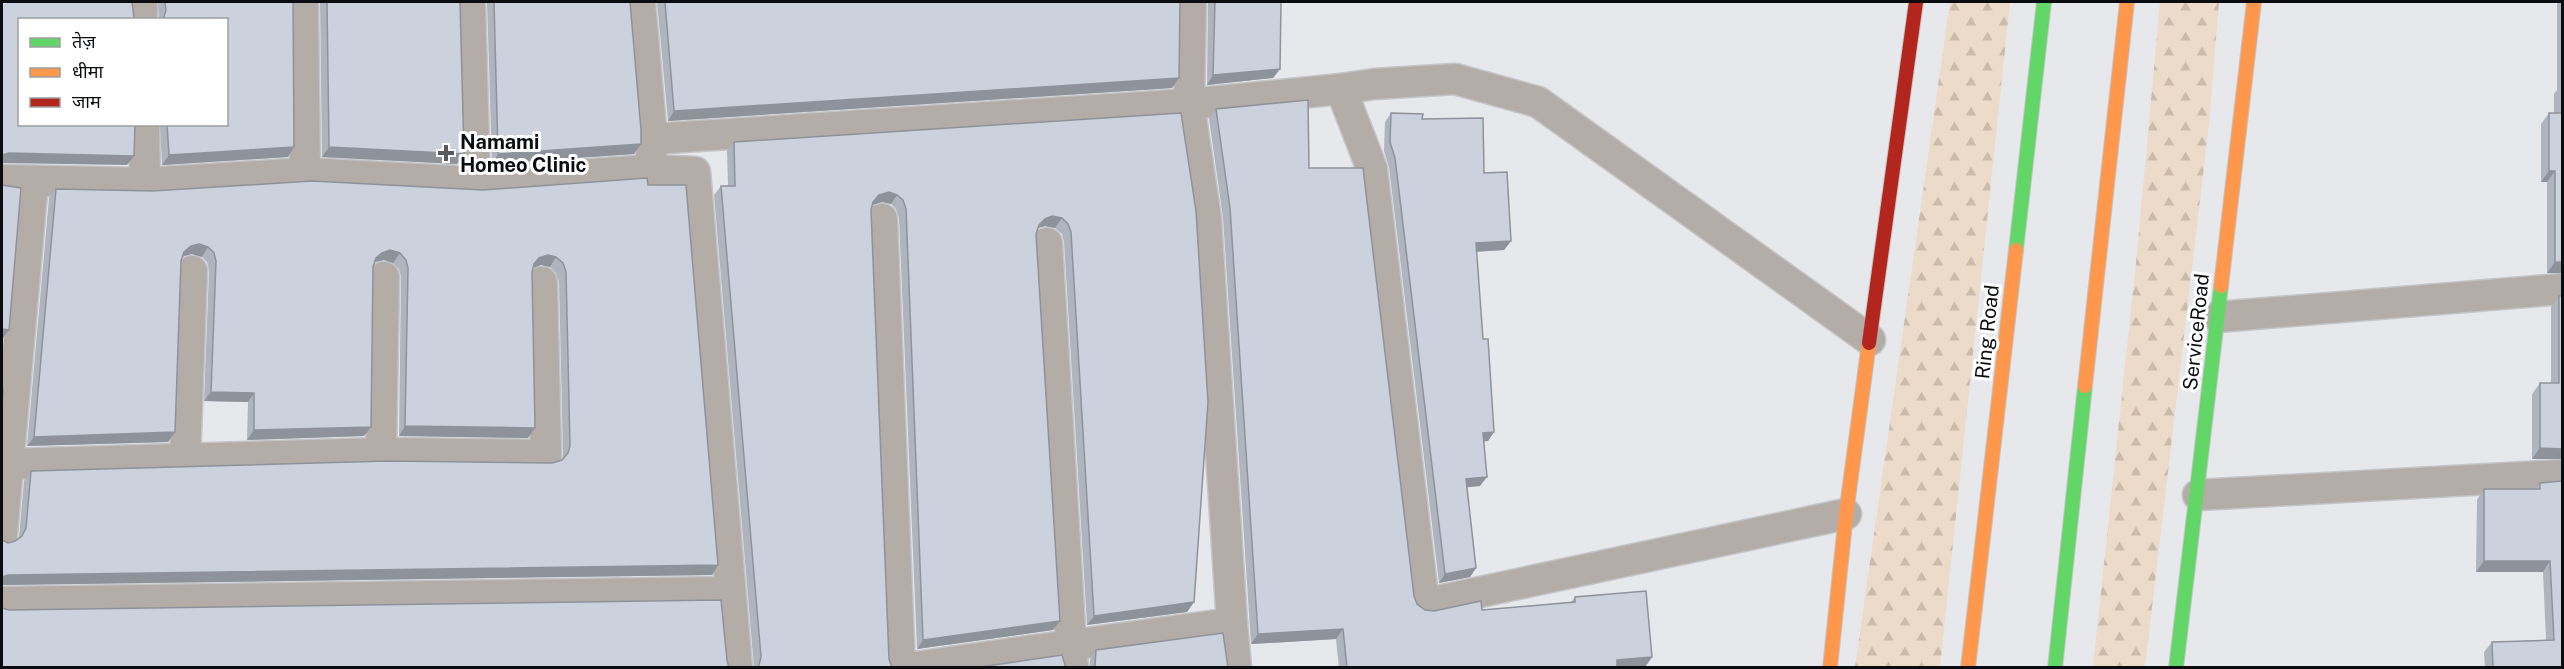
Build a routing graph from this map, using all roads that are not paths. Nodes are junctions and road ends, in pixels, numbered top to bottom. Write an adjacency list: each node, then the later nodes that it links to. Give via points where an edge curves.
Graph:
1 (142, 2): 10 (street)
2 (303, 2): 16 (street)
3 (470, 2): 19 (street)
4 (640, 2): 14 (street)
5 (1191, 2): 12 (street)
6 (1916, 2): 28 (street)
7 (2044, 2): 45 (street, Ring Road)
8 (2127, 2): 46 (street)
9 (2254, 2): 27 (street, ServiceRoad)
10 (142, 18)
11 (1341, 89): 12 (street); 28 (street, via 1455,79 1539,102); 34 (street, via 1372,169 1424,604)
12 (1189, 104): 14 (street); 38 (street, via 1206,219)
13 (144, 126): 20 (street)
14 (652, 139): 15 (street)
15 (649, 170): 19 (street); 36 (street, via 695,172)
16 (305, 173): 19 (street); 20 (street)
17 (2, 180): 18 (street)
18 (33, 181): 20 (street); 31 (street)
19 (475, 182)
20 (146, 183)
21 (882, 219): 41 (street)
22 (1047, 243): 39 (street)
23 (192, 271): 30 (street)
24 (384, 277): 29 (street)
25 (542, 282): 29 (street, via 546,455)
26 (2562, 290): 27 (street)
27 (2218, 317): 33 (street, ServiceRoad)
28 (1870, 340): 34 (street)
29 (381, 453): 30 (street)
30 (185, 459): 31 (street)
31 (8, 464): 35 (street)
32 (2562, 475): 33 (street)
33 (2198, 495): 47 (street, ServiceRoad)
34 (1846, 514): 44 (street)
35 (2, 535)
36 (730, 592): 37 (street); 40 (street)
37 (2, 602)
38 (1232, 623): 39 (street); 43 (street)
39 (1072, 656): 42 (street)
40 (737, 668)
41 (900, 668)
42 (908, 668)
43 (1236, 668)
44 (1830, 668)
45 (1968, 668)
46 (2055, 668)
47 (2176, 668)

